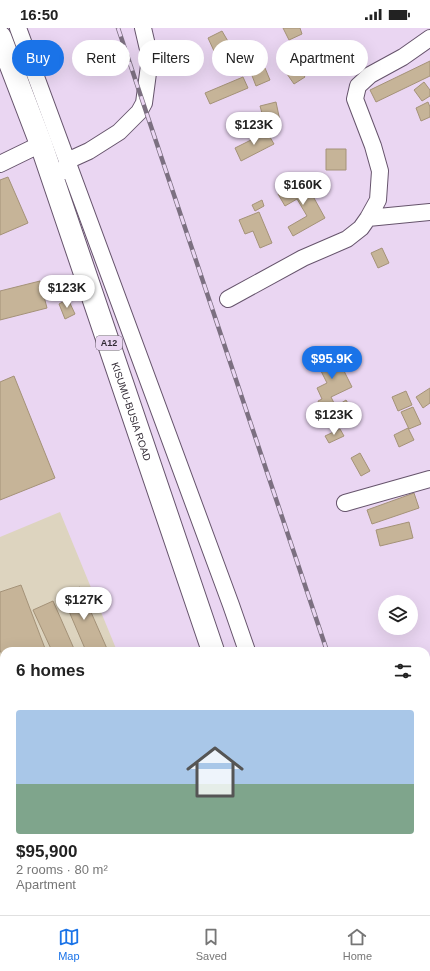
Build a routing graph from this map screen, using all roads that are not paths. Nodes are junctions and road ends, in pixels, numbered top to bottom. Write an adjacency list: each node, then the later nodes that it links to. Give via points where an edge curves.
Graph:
1 (18, 28): 6 (street)
2 (143, 28): 6 (street, via 150,58 144,103 139,112 119,132)
3 (0, 37): 5 (highway, KISUMU-BUSIA ROAD / A12)
4 (430, 38): 10 (street, via 403,57 370,75 358,86 356,99 380,171 378,200)
5 (41, 144): 7 (street); 8 (highway, KISUMU-BUSIA ROAD / A12)
6 (67, 161): 8 (street); 15 (street)
7 (0, 164)
8 (58, 195): 14 (highway, KISUMU-BUSIA ROAD / A12)
9 (430, 212): 10 (street)
10 (368, 218): 11 (street, via 361,228 347,239 303,258)
11 (228, 299)
12 (430, 479): 13 (street)
13 (345, 503)
14 (213, 647)
15 (246, 647)

